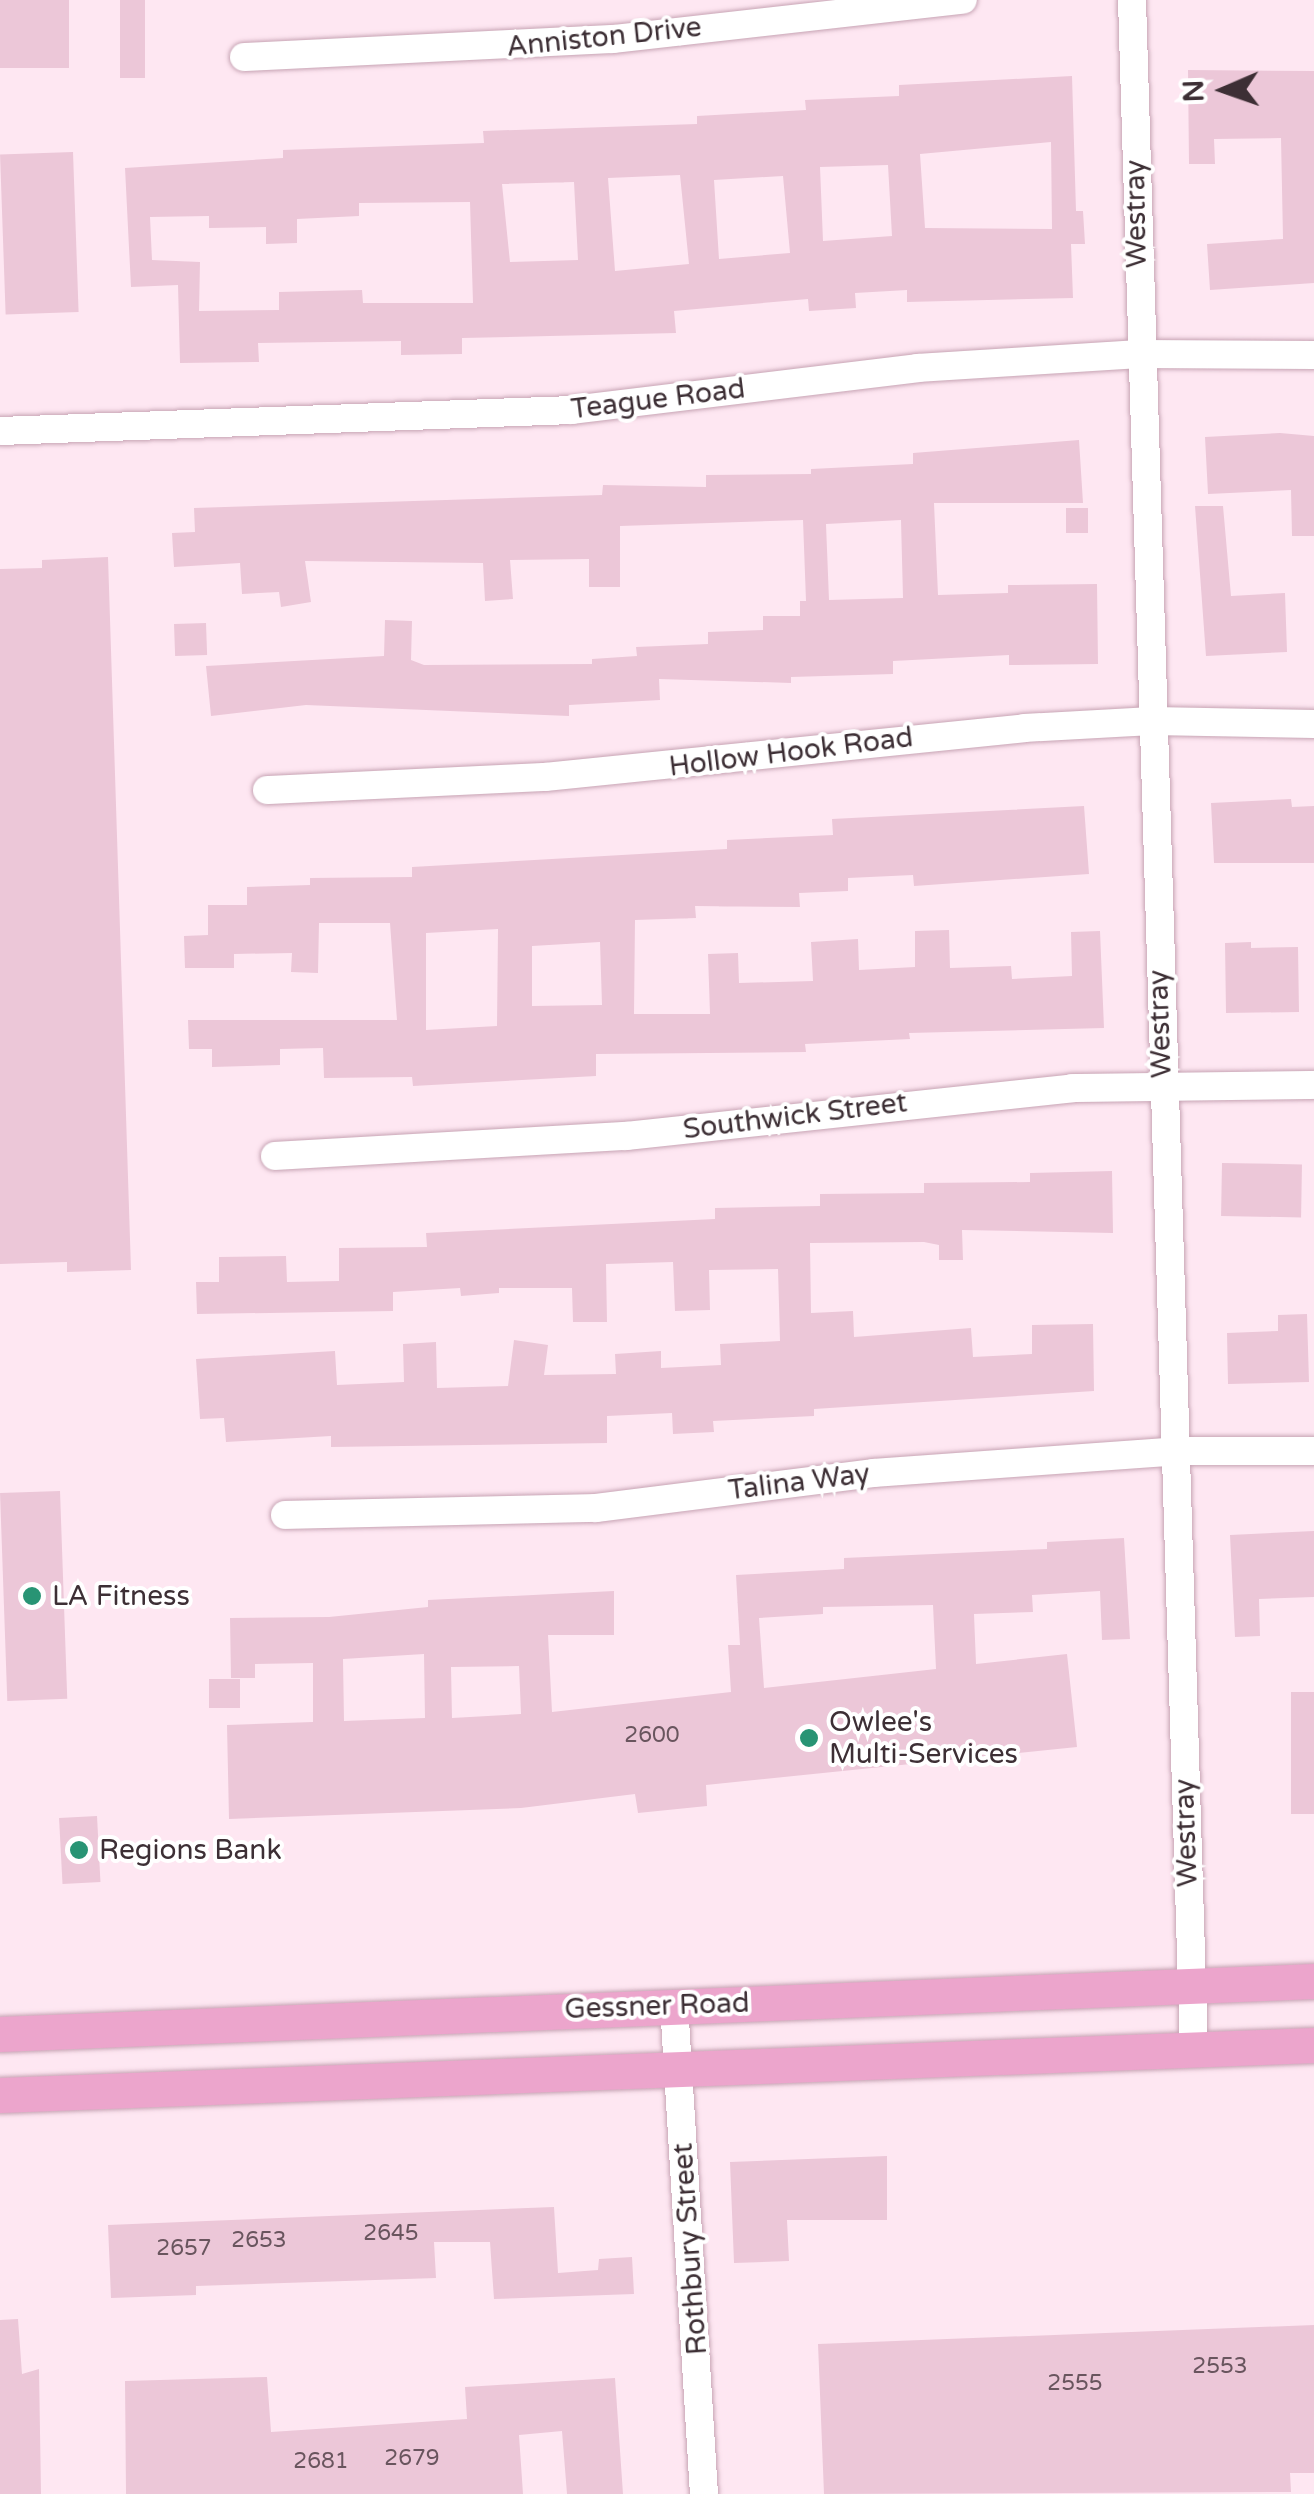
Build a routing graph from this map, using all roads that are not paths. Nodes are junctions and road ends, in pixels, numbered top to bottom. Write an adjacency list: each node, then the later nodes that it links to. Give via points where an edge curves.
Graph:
1 (963, 0): 3 (street, Anniston Drive, via 612,39)
2 (1132, 0): 4 (street, Westray)
3 (244, 57)
4 (1140, 354): 5 (street, Teague Road); 6 (street, Teague Road, via 917,368 572,410); 7 (street, Westray)
5 (1314, 355)
6 (0, 431)
7 (1152, 722): 8 (street, Hollow Hook Road); 9 (street, Hollow Hook Road, via 904,738 545,777); 10 (street, Westray)
8 (1314, 724)
9 (267, 790)
10 (1162, 1084): 11 (street, Southwick Street); 12 (street, Southwick Street, via 958,1096 626,1136); 13 (street, Westray)
11 (1314, 1085)
12 (276, 1156)
13 (1177, 1451): 14 (street, Talina Way); 15 (street, Talina Way, via 873,1472 596,1508); 17 (street, Westray)
14 (1314, 1452)
15 (285, 1515)
16 (1314, 1980): 17 (main road, Gessner Road)
17 (1192, 1982): 18 (main road, Gessner Road); 21 (street, Westray)
18 (674, 2004): 19 (main road, Gessner Road); 22 (street, Rothbury Street)
19 (0, 2034)
20 (1314, 2045): 21 (main road)
21 (1194, 2048): 22 (main road)
22 (678, 2070): 23 (main road); 24 (street, Rothbury Street)
23 (0, 2094)
24 (704, 2494)

